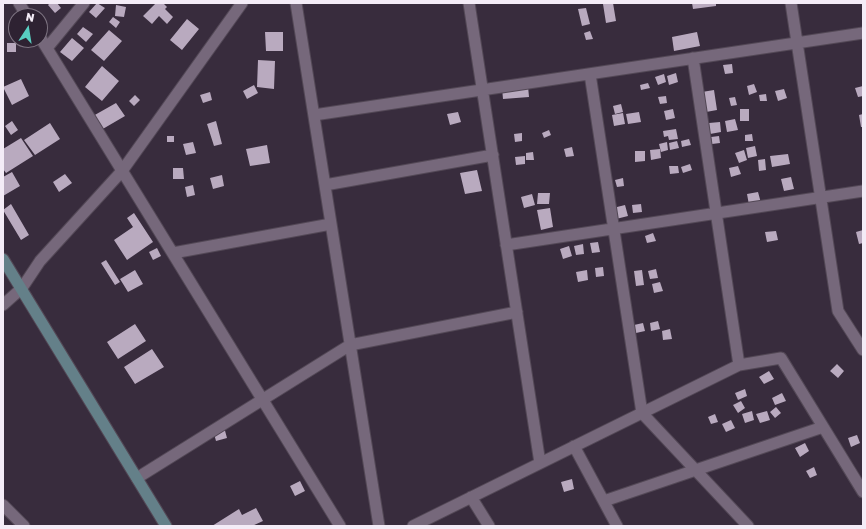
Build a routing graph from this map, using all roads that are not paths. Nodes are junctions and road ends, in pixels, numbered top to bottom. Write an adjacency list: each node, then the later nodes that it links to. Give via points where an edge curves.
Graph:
1 (84, 3): 8 (street)
2 (242, 3): 15 (street)
3 (296, 3): 13 (street)
4 (469, 3): 12 (street)
5 (791, 3): 7 (street)
6 (863, 33): 7 (street)
7 (797, 43): 10 (street); 18 (street)
8 (48, 47)
9 (47, 48): 15 (street)
10 (693, 58): 11 (street); 19 (street)
11 (590, 74): 12 (street); 21 (street)
12 (482, 90): 13 (street); 14 (street)
13 (314, 115): 16 (street)
14 (493, 155): 16 (street); 22 (street)
15 (122, 170): 23 (street); 25 (street, via 40,261)
16 (325, 185): 20 (street)
17 (863, 191): 18 (street)
18 (821, 197): 19 (street); 29 (street, via 838,310)
19 (716, 213): 21 (street); 30 (street)
20 (331, 224): 23 (street); 28 (street)
21 (614, 229): 22 (street); 32 (street)
22 (506, 245): 27 (street)
23 (173, 253): 31 (street)
24 (3, 259): 25 (main road)
25 (22, 288): 26 (street); 37 (main road)
26 (3, 305)
27 (517, 312): 28 (street); 35 (street)
28 (350, 345): 31 (street); 45 (street)
29 (863, 350)
30 (739, 365): 32 (street); 33 (street, via 781,358)
31 (263, 399): 37 (street); 44 (street)
32 (642, 412): 34 (street); 36 (street)
33 (823, 427): 36 (street); 38 (street)
34 (574, 446): 35 (street); 40 (street)
35 (540, 463): 39 (street)
36 (696, 470): 40 (street); 49 (street)
37 (137, 478): 43 (main road)
38 (863, 492)
39 (471, 497): 46 (street); 47 (street)
40 (604, 501): 48 (street)
41 (3, 505): 42 (street)
42 (24, 526)
43 (166, 526)
44 (340, 526)
45 (379, 526)
46 (413, 526)
47 (488, 526)
48 (617, 526)
49 (748, 526)

